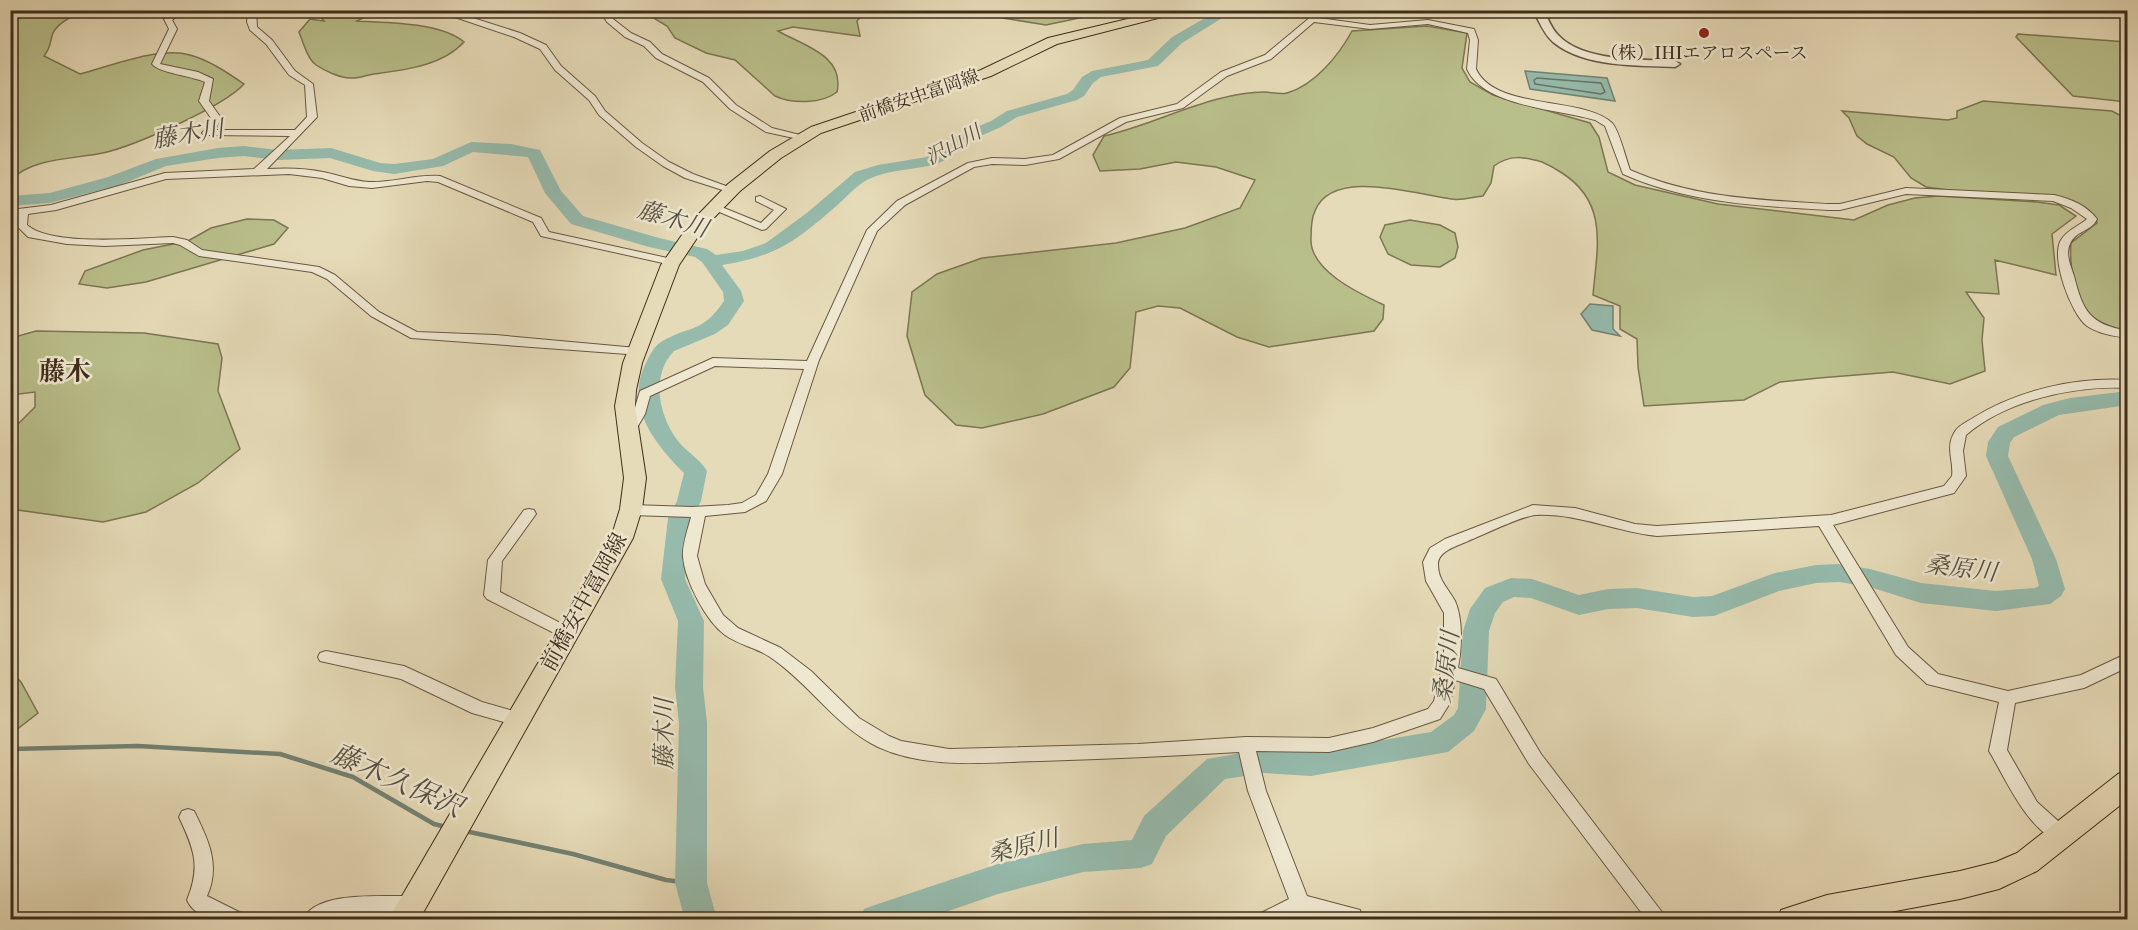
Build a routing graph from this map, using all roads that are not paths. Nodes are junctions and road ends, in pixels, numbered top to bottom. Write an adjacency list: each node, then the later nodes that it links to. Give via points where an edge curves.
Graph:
1 (180, 10): 10 (street, via 168,19 173,29 156,64 210,81 204,101 216,118 207,132)
2 (252, 10): 10 (street, via 253,28 292,73 309,84 312,120)
3 (438, 10): 13 (street, via 543,47 602,113 639,145 688,176)
4 (604, 10): 11 (street, via 628,35 706,80 733,106 769,130)
5 (1183, 10): 11 (main road, 前橋安中富岡線, via 1053,41 986,73)
6 (1324, 10): 8 (street)
7 (1538, 10): 9 (street, via 1557,40 1577,50 1612,59)
8 (1315, 20): 18 (street, via 1370,27 1428,22 1471,31 1471,71 1486,87 1598,117 1609,125 1626,172 1677,190 1828,207 1906,190 2054,198 2067,202 2092,219 2065,240 2063,258 2074,303 2096,327); 20 (street, via 1268,57 1224,74 1180,105 1123,120 1056,156 971,165 901,203 872,230)
9 (1675, 64)
10 (298, 133): 12 (street)
11 (803, 137): 13 (main road, 前橋安中富岡線, via 770,157)
12 (258, 171): 16 (street, via 165,176 71,204); 17 (street, via 323,175 372,185 440,179 537,220 545,234)
13 (732, 190): 15 (main road, 前橋安中富岡線)
14 (760, 199): 15 (street, via 782,209 762,227)
15 (715, 208): 17 (main road, 前橋安中富岡線)
16 (17, 212): 19 (street, via 22,226 42,238 105,243 173,240 199,253 315,269 331,277 375,315 415,336)
17 (673, 261): 19 (main road, 前橋安中富岡線)
18 (2127, 335)
19 (637, 352): 22 (main road, 前橋安中富岡線, via 625,401)
20 (811, 364): 22 (street, via 713,362 644,394); 24 (street, via 775,474 761,498 745,507)
21 (2127, 384): 26 (street, via 2059,389 1982,417 1960,433 1955,448 1962,472 1958,483 1949,490)
22 (630, 428): 23 (main road, 前橋安中富岡線, via 635,460)
23 (632, 510): 24 (street); 27 (main road, 前橋安中富岡線, via 622,538)
24 (695, 512): 33 (street, via 690,556 698,585 718,619 732,632 775,652 806,676 853,723 883,741 900,748 949,756)
25 (529, 514): 27 (street, via 495,560 492,595)
26 (1823, 521): 30 (street, via 1657,531 1575,513 1533,510 1450,543 1430,558 1433,581 1452,613); 31 (street, via 1902,651 1933,679)
27 (566, 633): 32 (main road, 前橋安中富岡線)
28 (326, 657): 32 (street, via 404,673 478,708)
29 (2127, 659): 31 (street, via 2084,681)
30 (1449, 672): 33 (street, via 1442,702 1434,714 1329,745); 43 (street, via 1490,684 1535,759)
31 (2008, 698): 36 (street, via 1998,752 2031,808)
32 (518, 719): 38 (main road, 前橋安中富岡線)
33 (1246, 744): 37 (street, via 1257,791)
34 (2127, 782): 36 (main road)
35 (188, 817): 39 (street, via 205,851 204,886 196,900)
36 (2061, 836): 44 (main road, via 2027,861 1999,875 1827,909)
37 (1300, 903): 41 (street); 42 (street)
38 (408, 912): 40 (street, via 330,908)
39 (234, 920)
40 (312, 920)
41 (1268, 920)
42 (1354, 920)
43 (1659, 920)
44 (1792, 920)

